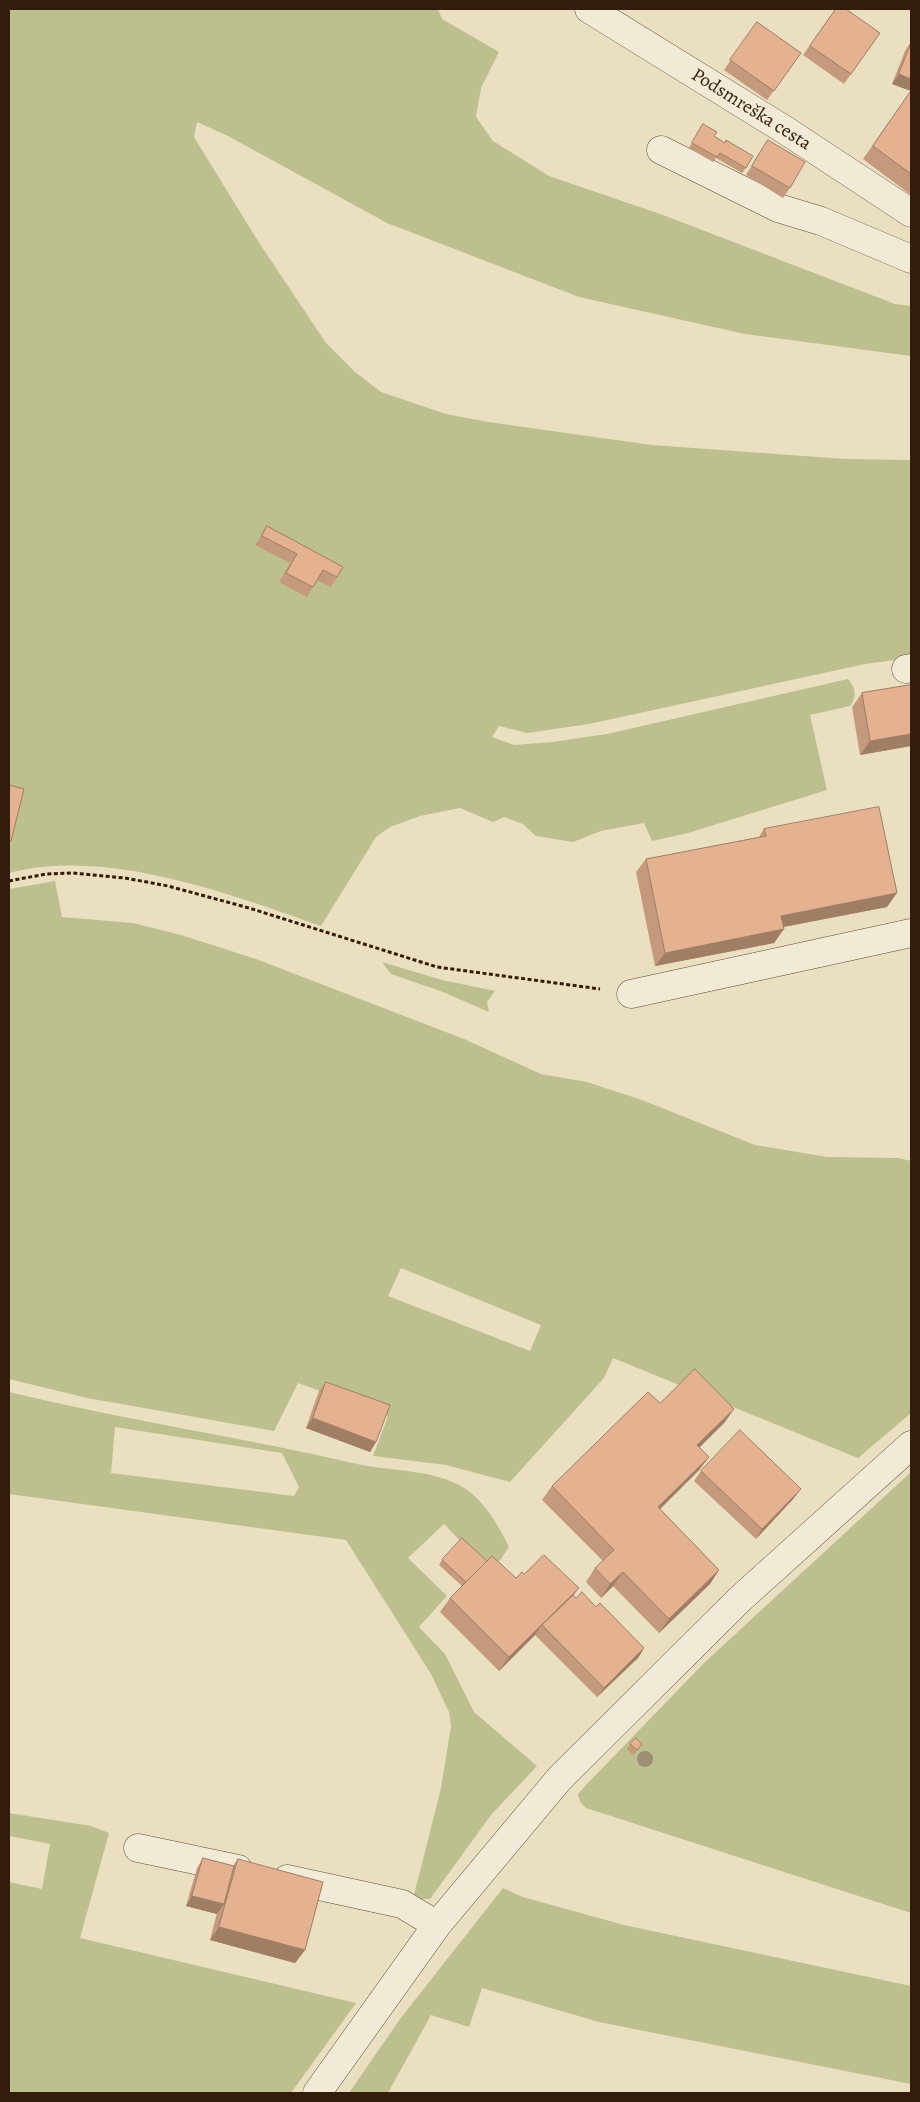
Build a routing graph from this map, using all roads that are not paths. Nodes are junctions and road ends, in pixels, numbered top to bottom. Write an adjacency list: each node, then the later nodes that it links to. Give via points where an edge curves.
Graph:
1 (589, 9): 3 (street, Podsmreška cesta, via 785,130)
2 (661, 150): 4 (street, via 778,208 820,221)
3 (911, 213)
4 (911, 259)
5 (911, 933): 6 (street)
6 (631, 994)
7 (911, 1445): 9 (street, via 740,1599 560,1778)
8 (138, 1848): 9 (street, via 402,1904)
9 (437, 1925): 10 (street)
10 (317, 2093)

